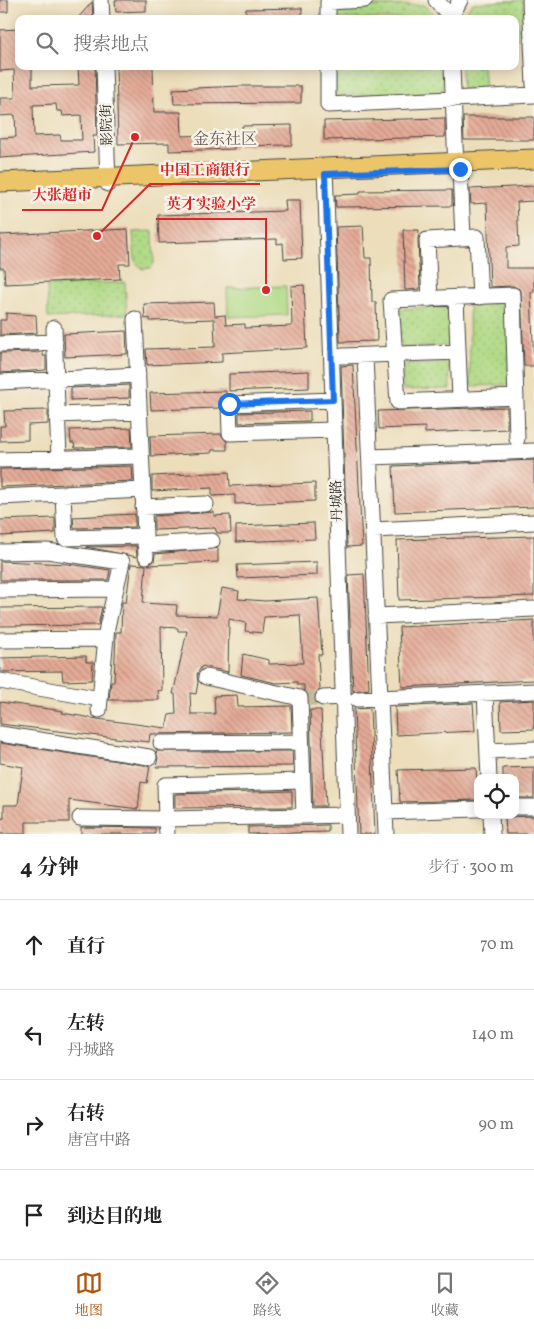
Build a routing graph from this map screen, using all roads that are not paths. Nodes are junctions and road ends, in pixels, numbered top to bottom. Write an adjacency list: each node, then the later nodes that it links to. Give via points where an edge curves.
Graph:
1 (101, 0): 6 (street)
2 (365, 0): 7 (street, via 328,2)
3 (436, 0): 8 (street)
4 (460, 0): 9 (street)
5 (530, 0): 13 (street)
6 (102, 15)
7 (328, 15)
8 (448, 15)
9 (451, 15)
10 (104, 70): 20 (street, 影院街)
11 (328, 70): 15 (street, via 328,105)
12 (452, 70): 15 (street)
13 (534, 84)
14 (534, 95): 15 (street)
15 (454, 99): 18 (street)
16 (534, 159): 18 (main road)
17 (534, 166): 18 (main road)
18 (458, 167): 19 (main road); 23 (street)
19 (325, 171): 20 (main road); 38 (street, 丹城路)
20 (108, 181): 21 (main road); 22 (main road)
21 (0, 182)
22 (0, 188)
23 (463, 238): 24 (street, via 477,238); 25 (street, via 427,240)
24 (480, 297): 26 (street); 36 (street, via 513,295)
25 (430, 298): 26 (street); 30 (street, via 391,300)
26 (456, 298): 29 (street)
27 (135, 319): 33 (street)
28 (0, 344): 34 (street, via 55,335)
29 (458, 352): 30 (street); 37 (street)
30 (394, 355): 32 (street); 37 (street, via 398,402)
31 (342, 356): 32 (street)
32 (365, 356): 45 (street)
33 (138, 375): 34 (street); 39 (street)
34 (56, 379): 35 (street); 40 (street)
35 (0, 382)
36 (516, 397): 37 (street); 42 (street)
37 (460, 399)
38 (333, 400): 41 (street, 丹城路); 41 (street, via 229,404 230,433)
39 (139, 412): 40 (street); 44 (street)
40 (57, 415): 46 (street)
41 (334, 430): 69 (street, 丹城路)
42 (517, 439)
43 (534, 451): 45 (street)
44 (141, 456): 46 (street); 48 (street)
45 (370, 457): 54 (street)
46 (59, 458): 47 (street)
47 (0, 460)
48 (143, 490): 49 (street); 52 (street)
49 (64, 494): 50 (street); 56 (street, via 65,538)
50 (0, 497)
51 (206, 504): 52 (street)
52 (144, 507): 56 (street)
53 (534, 522): 54 (street)
54 (373, 530): 61 (street)
55 (212, 541): 56 (street)
56 (145, 545)
57 (0, 552): 59 (street, via 47,551 122,562)
58 (0, 590): 59 (street)
59 (116, 590): 62 (street)
60 (534, 608): 61 (street)
61 (376, 616): 70 (street)
62 (106, 639): 63 (street); 65 (street, via 99,704)
63 (0, 640)
64 (206, 677): 72 (street, via 301,698)
65 (0, 681)
66 (534, 691): 67 (street)
67 (485, 693): 70 (street); 75 (street)
68 (323, 698): 69 (street)
69 (350, 698): 70 (street); 83 (street, 丹城路)
70 (380, 698): 82 (street)
71 (0, 734): 76 (street)
72 (301, 742): 73 (street); 78 (street)
73 (161, 743)
74 (534, 749): 75 (street)
75 (488, 751): 77 (street)
76 (149, 757)
77 (489, 774)
78 (302, 781): 84 (street); 87 (street, via 165,785)
79 (534, 806): 80 (street)
80 (519, 807)
81 (474, 809): 82 (street)
82 (385, 812): 89 (street)
83 (348, 814): 84 (street); 88 (street, 丹城路)
84 (304, 816): 87 (street)
85 (80, 818): 87 (street)
86 (491, 819): 90 (street)
87 (166, 827)
88 (348, 834)
89 (386, 834)
90 (492, 834)

